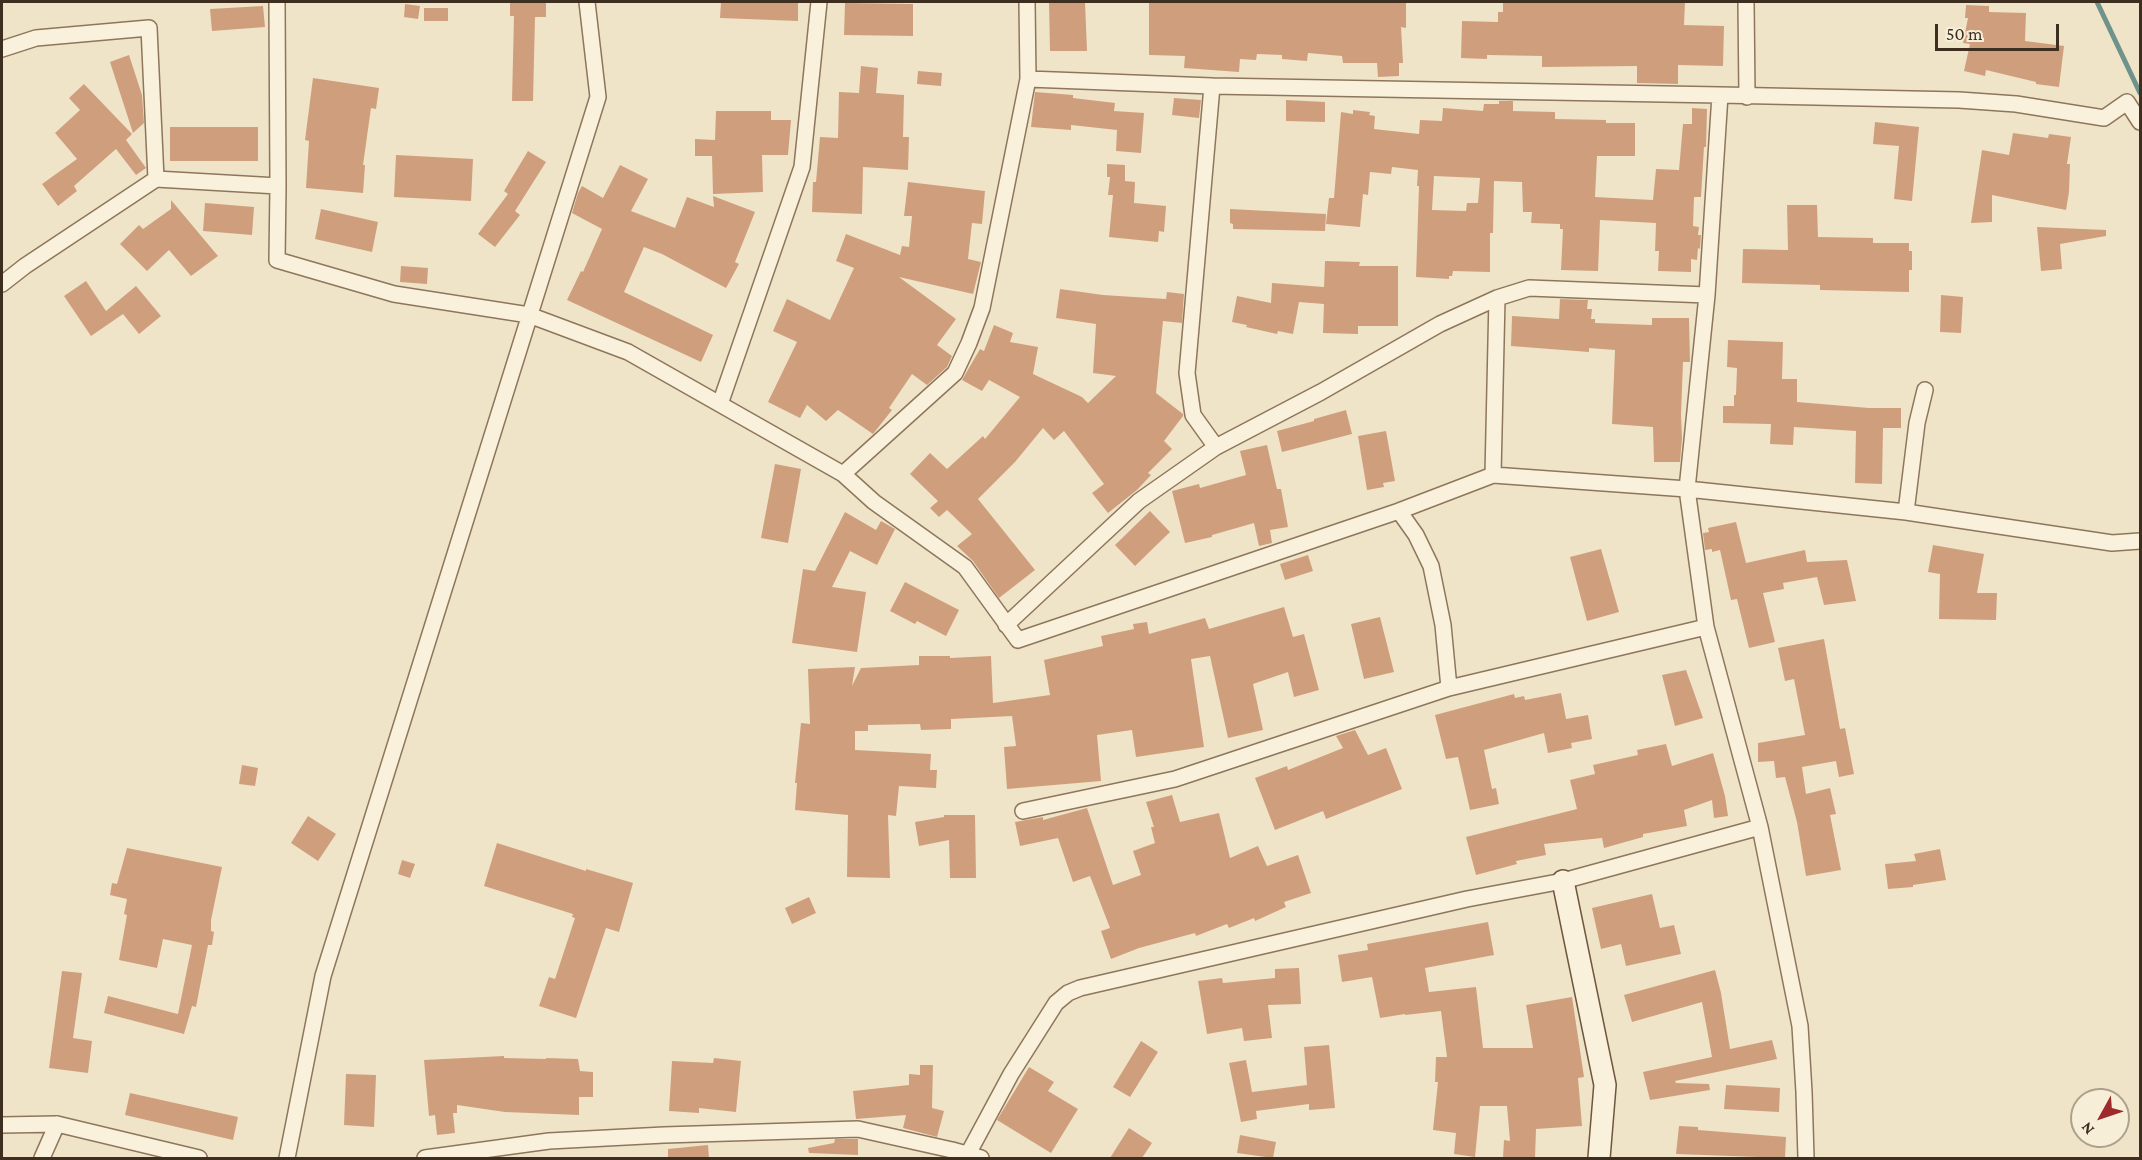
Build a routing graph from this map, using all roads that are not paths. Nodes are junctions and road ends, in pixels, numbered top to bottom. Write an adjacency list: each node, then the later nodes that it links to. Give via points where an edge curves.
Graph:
1 (277, 2): 13 (street)
2 (587, 2): 17 (street, via 598,97)
3 (819, 2): 19 (street, via 802,167)
4 (1027, 2): 7 (street)
5 (1746, 2): 10 (street)
6 (2, 49): 12 (street, via 36,38 149,27)
7 (1028, 79): 8 (street); 21 (street, via 982,308 955,373)
8 (1212, 86): 9 (street); 20 (street, via 1186,373 1193,415)
9 (1720, 95): 10 (street); 15 (street)
10 (1747, 97): 11 (street, via 1959,100 2016,104 2104,118 2127,102)
11 (2140, 122)
12 (156, 179): 13 (street); 14 (street)
13 (278, 186): 17 (street, via 278,260 394,294)
14 (2, 284)
15 (1707, 296): 16 (street, via 1529,288); 23 (street)
16 (1497, 298): 20 (street, via 1440,324); 22 (street)
17 (529, 315): 19 (street, via 628,352); 39 (street, via 322,976)
18 (1924, 390): 25 (street)
19 (720, 405): 21 (street)
20 (1216, 447): 27 (street, via 1139,501)
21 (843, 474): 27 (street, via 874,502 965,567)
22 (1493, 476): 23 (street); 24 (street)
23 (1687, 489): 25 (street); 28 (street)
24 (1399, 511): 27 (street, via 1018,640); 29 (street, via 1431,566 1443,625)
25 (1906, 512): 26 (street, via 2112,543)
26 (2140, 542)
27 (1006, 626)
28 (1706, 627): 29 (street); 31 (street)
29 (1449, 688): 30 (street, via 1175,779)
30 (1023, 811)
31 (1760, 827): 32 (street); 42 (street, via 1800,1026)
32 (1563, 881): 36 (street, via 1467,899 1068,993 1056,1003 1011,1074); 41 (street, via 1605,1085)
33 (57, 1124): 34 (street); 37 (street); 38 (street)
34 (2, 1125)
35 (951, 1154): 36 (street); 40 (street, via 858,1130 549,1141)
36 (974, 1156)
37 (42, 1158)
38 (199, 1158)
39 (287, 1158)
40 (425, 1158)
41 (1599, 1158)
42 (1806, 1158)

